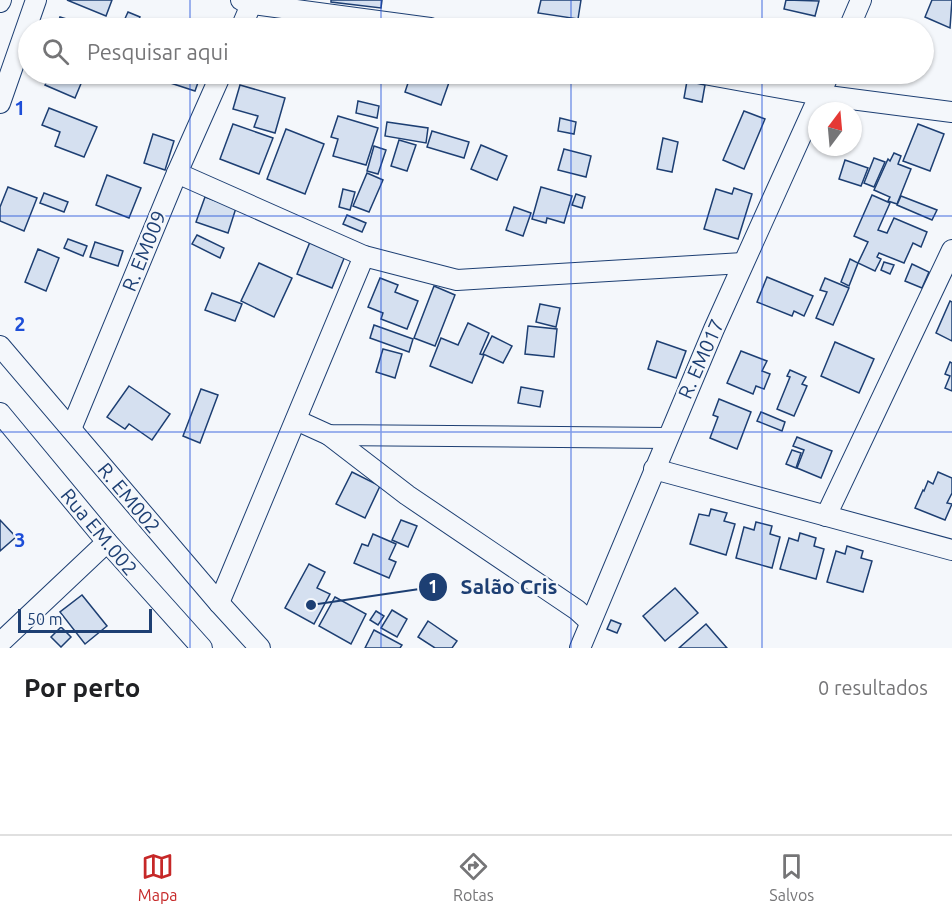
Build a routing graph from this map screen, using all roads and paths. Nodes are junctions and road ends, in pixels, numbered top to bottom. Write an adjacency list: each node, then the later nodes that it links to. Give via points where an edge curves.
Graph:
1 (36, 0): 4 (street)
2 (861, 0): 7 (street)
3 (248, 1): 5 (street); 6 (street)
4 (30, 18)
5 (244, 18)
6 (363, 18)
7 (853, 18)
8 (18, 52): 13 (street)
9 (217, 84): 15 (street, R. EM009)
10 (759, 84): 12 (street)
11 (825, 84): 12 (street, R. EM017)
12 (820, 95): 14 (street); 18 (street, R. EM017)
13 (0, 103)
14 (952, 112)
15 (177, 173): 17 (street); 23 (street, R. EM009)
16 (952, 250): 19 (street)
17 (364, 256): 18 (street, via 457,280); 22 (street)
18 (743, 263): 25 (street, R. EM017)
19 (943, 286): 27 (street)
20 (0, 346): 23 (street, R. EM002)
21 (0, 413): 28 (street, Rua EM.002)
22 (296, 420): 24 (street); 30 (street)
23 (71, 429): 30 (street, R. EM002)
24 (329, 435): 25 (street); 31 (street, via 407,495 577,610)
25 (667, 438): 26 (street, R. EM017)
26 (654, 469): 27 (street); 31 (street, R. EM017)
27 (826, 516): 29 (street)
28 (107, 542): 32 (street); 33 (street, Rua EM.002)
29 (952, 550)
30 (219, 603): 34 (street, R. EM002)
31 (589, 638)
32 (0, 643)
33 (202, 648)
34 (260, 648)

